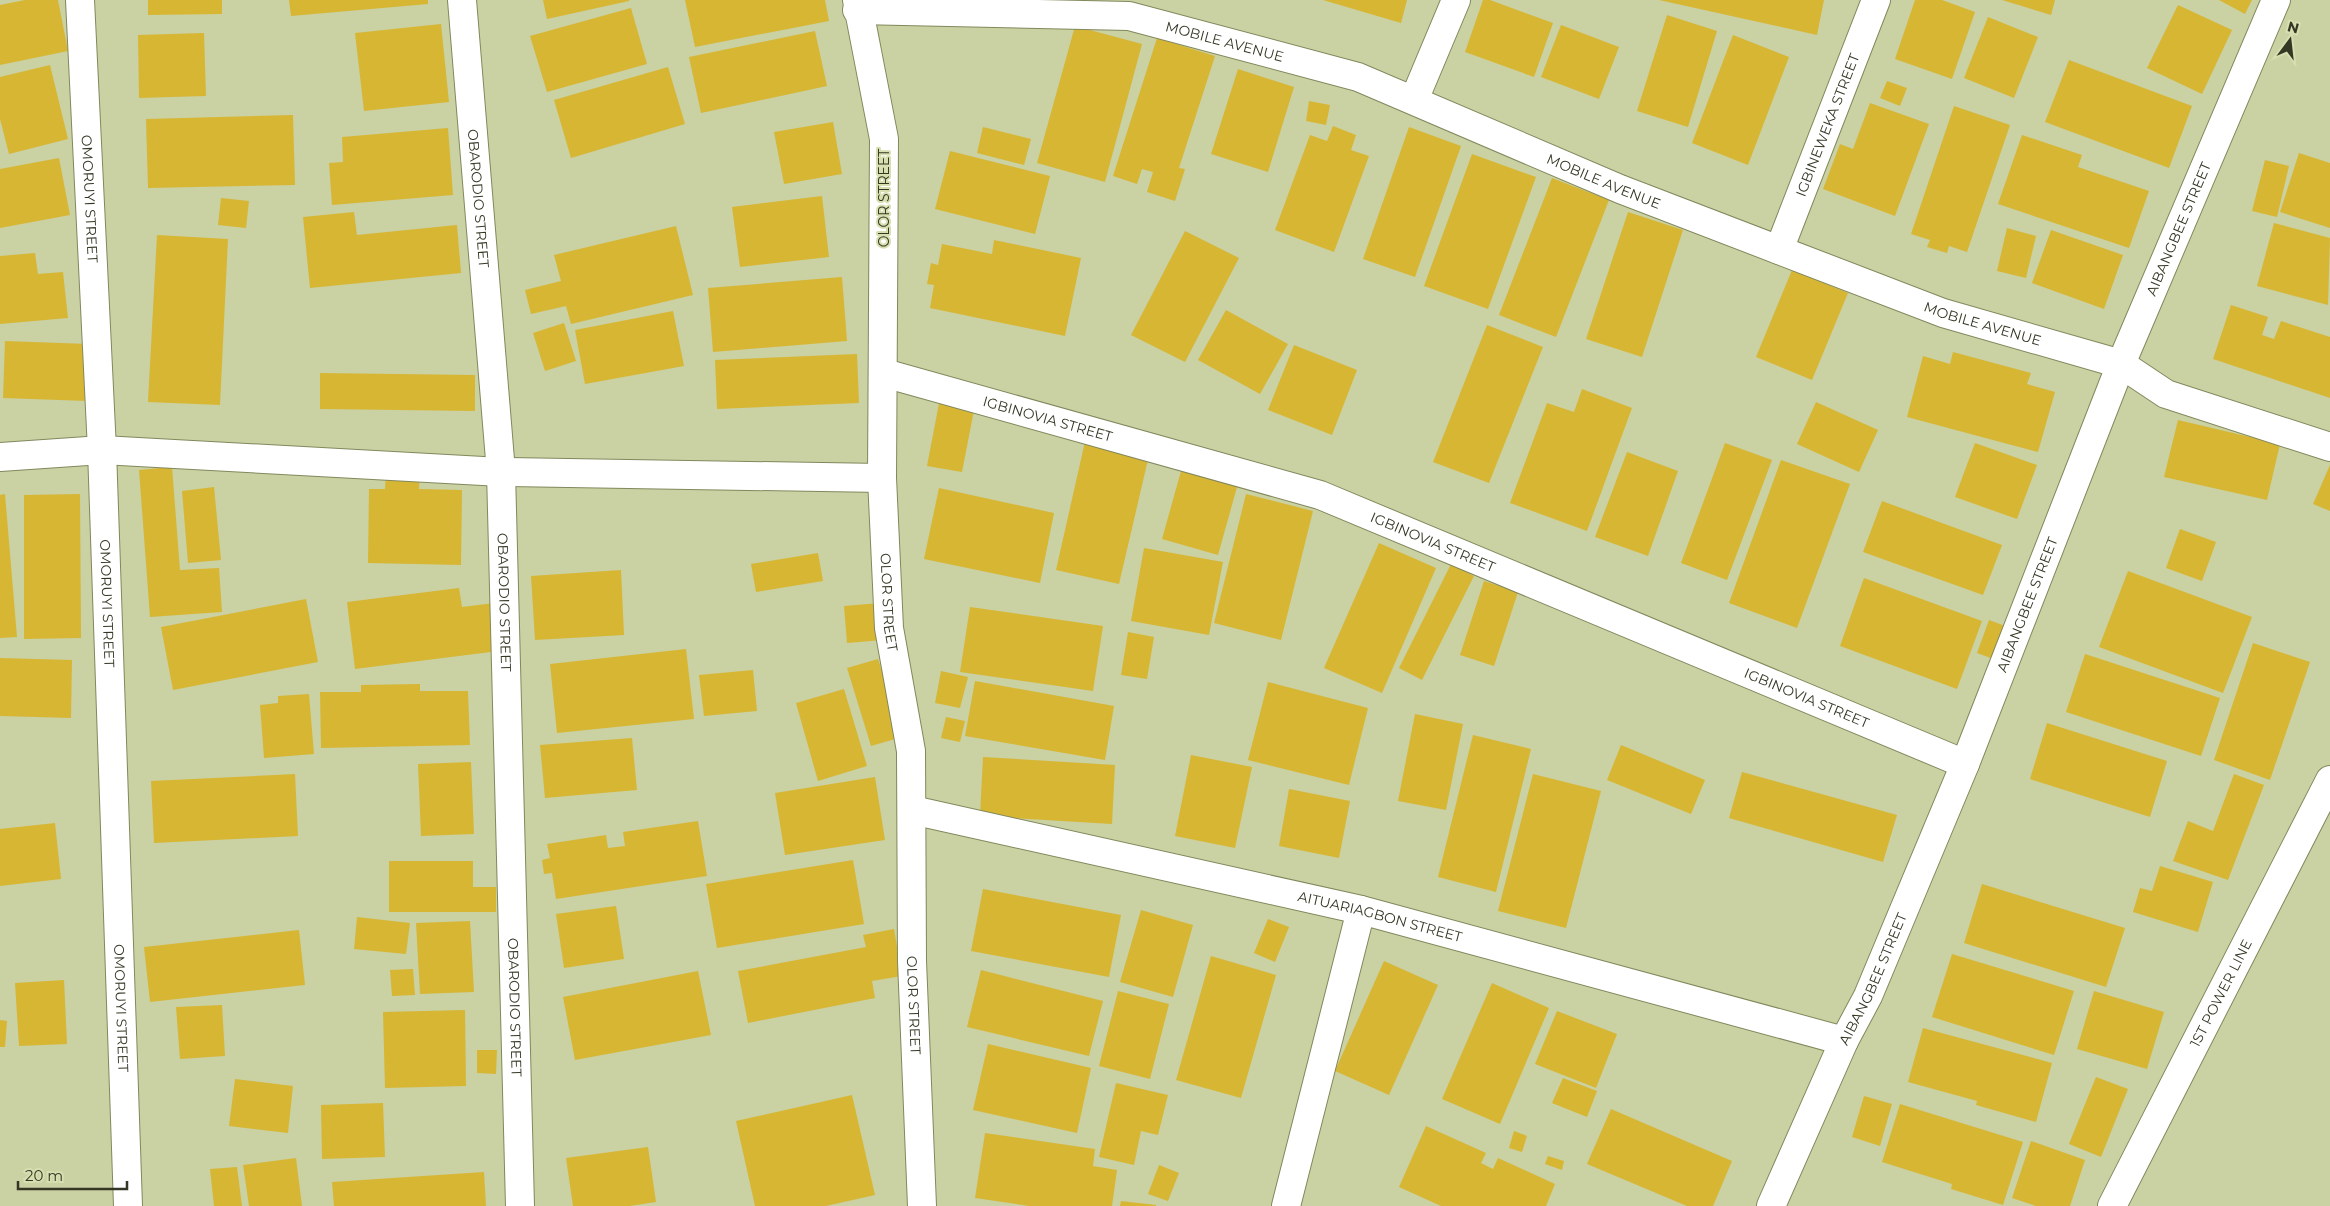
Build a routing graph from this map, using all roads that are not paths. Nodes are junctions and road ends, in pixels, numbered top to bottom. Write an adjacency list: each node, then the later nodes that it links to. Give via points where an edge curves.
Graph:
1 (80, 0): 12 (street, OMORUYI STREET)
2 (462, 0): 14 (street, OBARODIO STREET)
3 (1456, 0): 7 (street)
4 (1876, 0): 8 (street, IGBINEWEKA STREET)
5 (2276, 0): 9 (street, AIBANGBEE STREET)
6 (857, 5): 7 (street, MOBILE AVENUE, via 1129,16 1358,77); 10 (street, OLOR STREET, via 884,139)
7 (1414, 100): 8 (street, MOBILE AVENUE, via 1620,189)
8 (1779, 250): 9 (street, MOBILE AVENUE, via 1943,313)
9 (2122, 364): 11 (street, MOBILE AVENUE, via 2166,394); 16 (street, AIBANGBEE STREET)
10 (884, 373): 15 (street, OLOR STREET); 16 (street, IGBINOVIA STREET, via 1320,495)
11 (2330, 447)
12 (102, 450): 13 (street); 14 (street); 21 (street, OMORUYI STREET)
13 (0, 457)
14 (501, 472): 15 (street); 22 (street, OBARODIO STREET)
15 (882, 478): 18 (street, OLOR STREET, via 889,628 911,751)
16 (1965, 764): 20 (street, AIBANGBEE STREET, via 1868,996)
17 (2330, 780): 26 (street, 1ST POWER LINE)
18 (912, 810): 19 (street, AITUARIAGBON STREET); 23 (street, OLOR STREET, via 912,961)
19 (1361, 910): 20 (street, AITUARIAGBON STREET); 24 (street)
20 (1844, 1041): 25 (street, AIBANGBEE STREET)
21 (128, 1206)
22 (520, 1206)
23 (922, 1206)
24 (1286, 1206)
25 (1771, 1206)
26 (2112, 1206)

